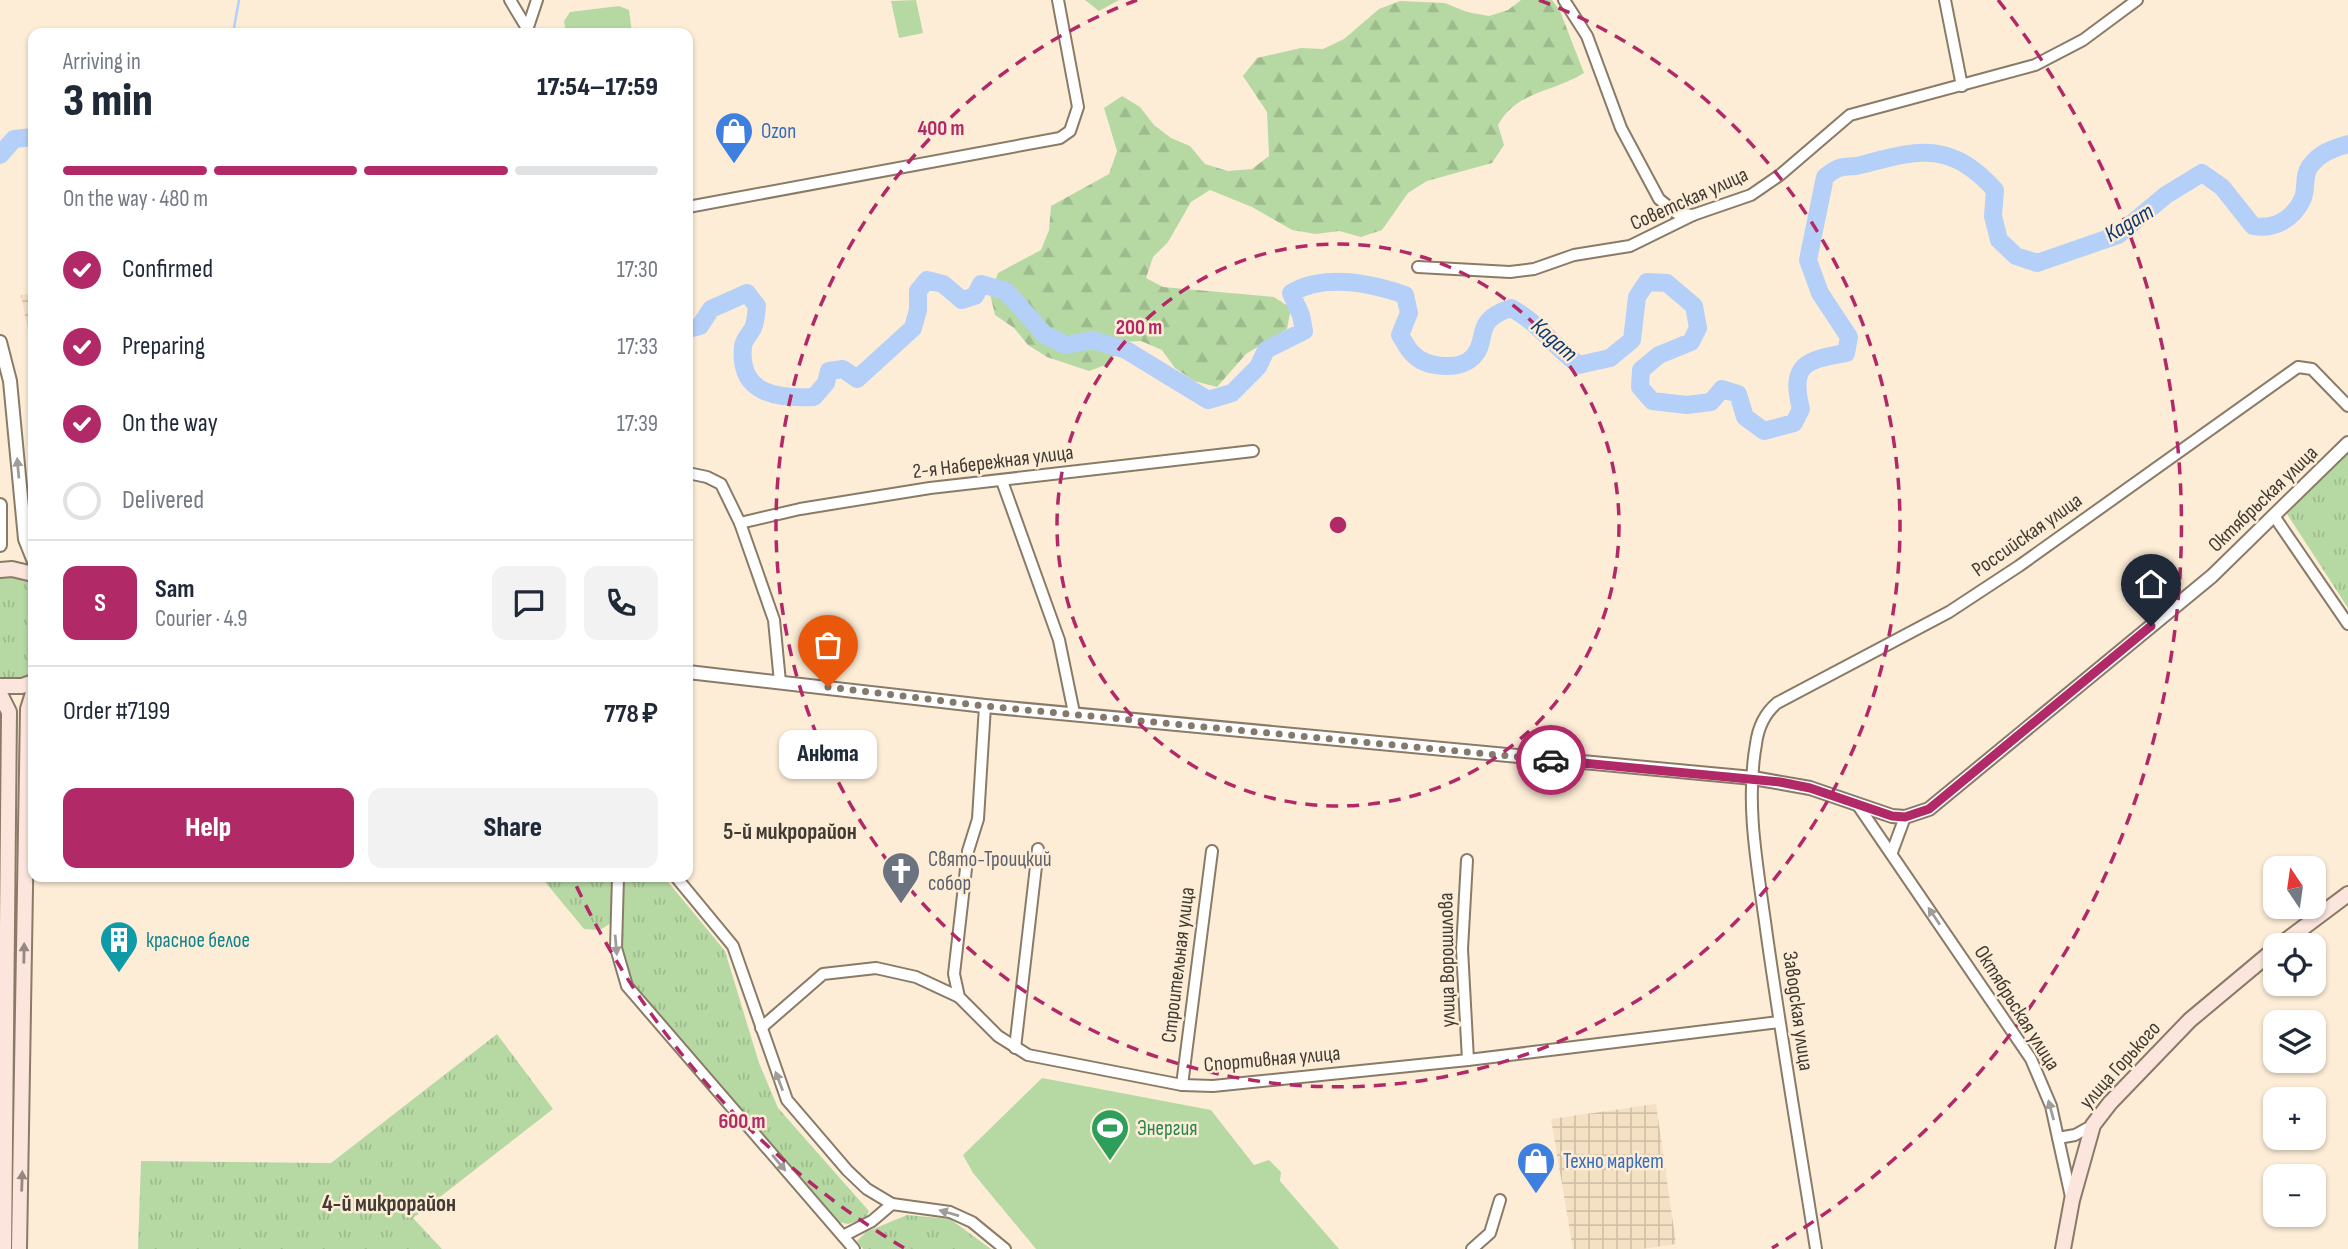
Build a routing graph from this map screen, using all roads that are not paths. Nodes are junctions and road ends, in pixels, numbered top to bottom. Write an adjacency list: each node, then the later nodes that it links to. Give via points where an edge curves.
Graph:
1 (510, 0): 7 (street)
2 (537, 0): 8 (street)
3 (1058, 0): 10 (street, via 1078,107 1070,131 1060,138)
4 (1564, 0): 11 (street, via 1587,36 1621,128 1659,199 1676,213)
5 (1945, 0): 9 (street)
6 (2137, 0): 9 (street, Советская улица, via 2059,55)
7 (525, 28)
8 (528, 28)
9 (1962, 86): 11 (street, Советская улица, via 1850,116 1765,186 1731,204)
10 (693, 206)
11 (1693, 215): 12 (street, Советская улица, via 1630,246 1574,255 1534,269)
12 (1418, 267)
13 (0, 353): 23 (street, one-way to 13, via 10,381)
14 (2348, 405): 35 (street, Российская улица, via 2312,369 2290,371 1950,611 1777,703 1759,729)
15 (2348, 443): 20 (street, Октябрьская улица)
16 (1253, 451): 18 (street, 2-я Набережная улица)
17 (693, 474): 21 (street, via 721,484)
18 (1002, 481): 21 (street, 2-я Набережная улица, via 849,500); 34 (street, via 1059,640)
19 (0, 505): 22 (street)
20 (2274, 516): 26 (street); 37 (street, Октябрьская улица, via 2212,576 1929,809)
21 (740, 523): 28 (street, via 774,620)
22 (0, 545)
23 (28, 546)
24 (0, 570): 25 (main road)
25 (28, 573)
26 (2348, 624)
27 (693, 673): 28 (street)
28 (780, 682): 33 (street)
29 (28, 684): 30 (main road)
30 (0, 686)
31 (0, 694): 41 (main road, via 9,712)
32 (28, 706): 42 (main road)
33 (985, 706): 34 (street); 49 (street, via 978,819 968,851 954,974)
34 (1074, 713): 35 (street)
35 (1753, 778): 36 (street, via 1810,788); 50 (street, Заводская улица, via 1754,841)
36 (1857, 804): 37 (street); 40 (street, Октябрьская улица)
37 (1905, 817): 40 (street)
38 (1038, 849): 52 (street)
39 (1212, 851): 54 (street, Строительная улица)
40 (1892, 852): 56 (street, Октябрьская улица, one-way to 40, via 2051,1106 2031,1059)
41 (4, 859): 42 (main road); 61 (main road)
42 (25, 859): 62 (main road, one-way to 42)
43 (1467, 860): 53 (street, улица Ворошилова, via 1462,950)
44 (618, 882): 60 (street, one-way to 60, via 616,948 627,986)
45 (680, 882): 51 (street, via 733,946)
46 (2348, 894): 47 (main road)
47 (2296, 933)
48 (2263, 959): 55 (main road, улица Горького, via 2190,1020)
49 (959, 997): 51 (street, via 916,977 876,968 823,974); 52 (street, Спортивная улица)
50 (1779, 1022): 53 (street, Спортивная улица); 66 (street, Заводская улица)
51 (761, 1028): 59 (street, one-way to 51, via 847,1170 787,1100)
52 (1015, 1048): 54 (street, Спортивная улица, via 1042,1059)
53 (1468, 1060): 54 (street, Спортивная улица, via 1213,1086)
54 (1182, 1085)
55 (2093, 1125): 56 (street); 58 (main road, улица Горького)
56 (2058, 1138): 58 (street, Октябрьская улица)
57 (1500, 1200): 65 (street, via 1490,1233)
58 (2072, 1200): 67 (main road, улица Горького)
59 (892, 1204): 60 (street, via 872,1222); 64 (street, one-way to 59, via 972,1222 950,1212)
60 (843, 1236): 63 (street)
61 (4, 1249)
62 (19, 1249)
63 (854, 1249)
64 (1005, 1249)
65 (1472, 1249)
66 (1816, 1249)
67 (2063, 1249)

